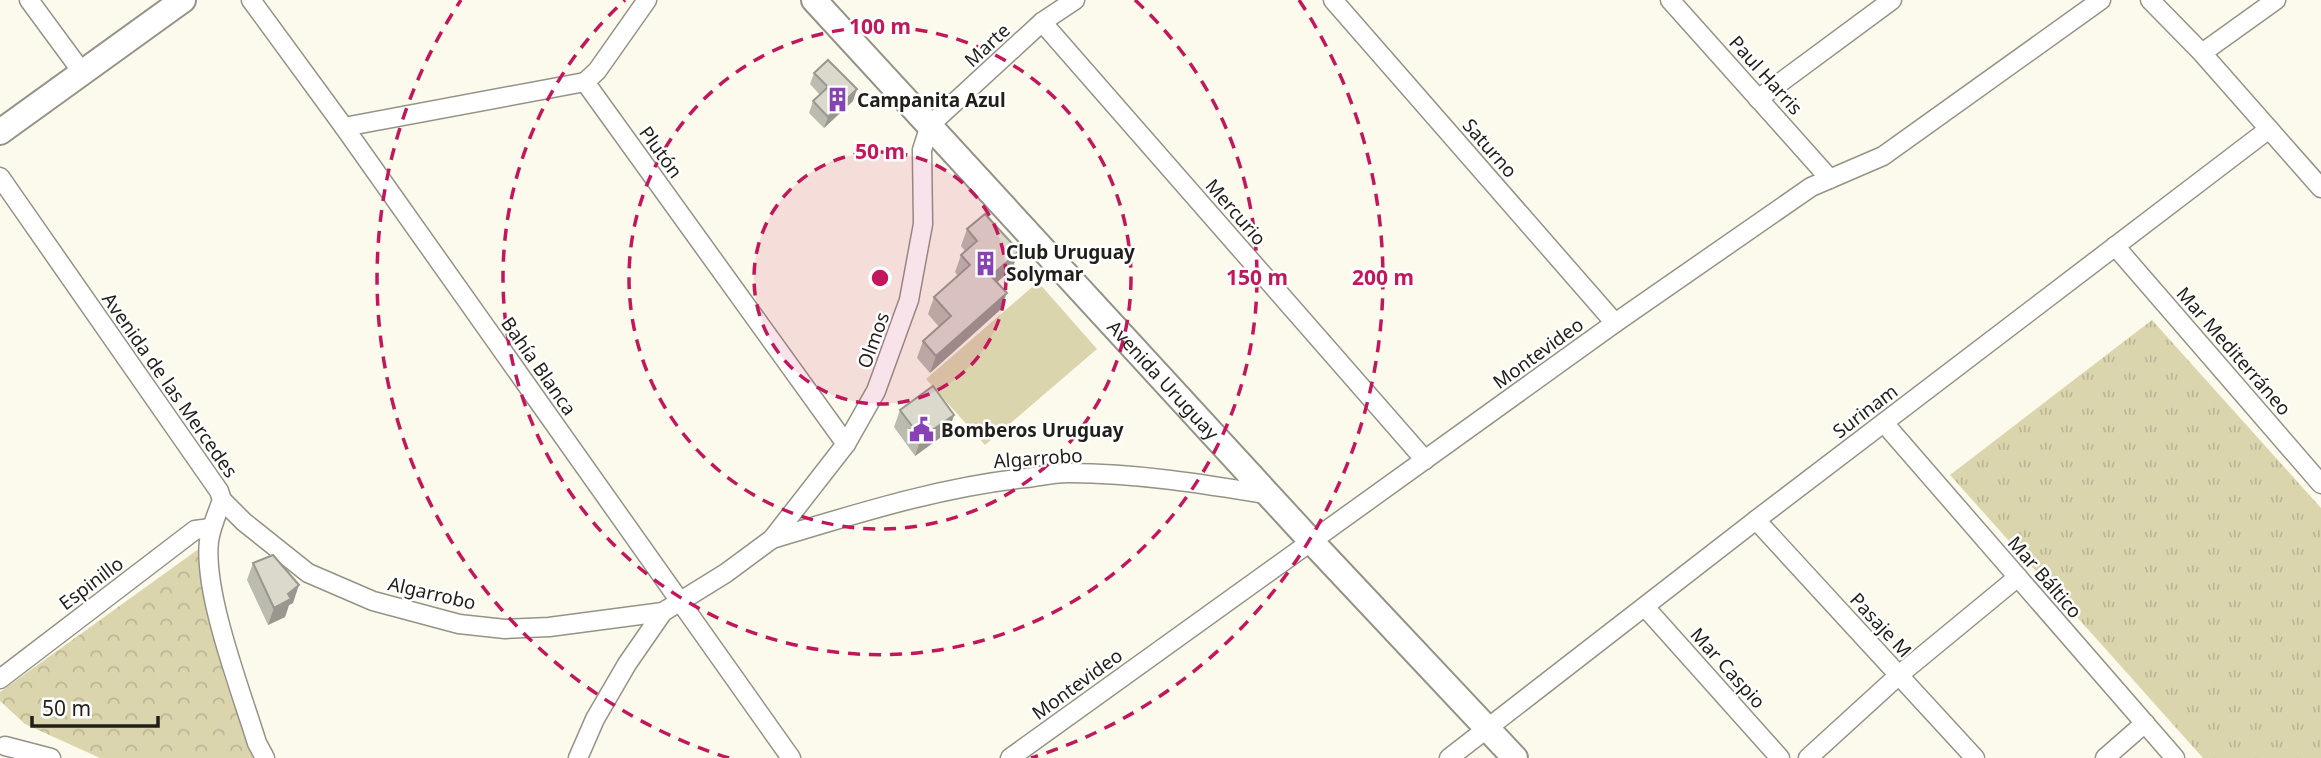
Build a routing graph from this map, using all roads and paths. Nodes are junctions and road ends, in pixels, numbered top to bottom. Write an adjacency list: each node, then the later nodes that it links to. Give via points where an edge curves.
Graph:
1 (29, 0): 15 (street)
2 (183, 0): 15 (street)
3 (251, 0): 19 (street, Bahía Blanca)
4 (647, 0): 16 (street)
5 (814, 0): 18 (street, Avenida Uruguay)
6 (1075, 0): 13 (street, Marte)
7 (1333, 0): 26 (street, Saturno)
8 (1670, 0): 17 (street, Paul Harris)
9 (1892, 0): 17 (street)
10 (2101, 0): 23 (street, Montevideo, via 1884,156)
11 (2150, 0): 14 (street)
12 (2276, 0): 14 (street)
13 (1042, 22): 18 (street, Marte); 29 (street, Mercurio)
14 (2202, 53): 20 (street)
15 (82, 72): 21 (street)
16 (585, 82): 19 (street); 28 (street, Plutón)
17 (1758, 99): 23 (street, Paul Harris)
18 (930, 125): 28 (street, Olmos, via 922,150 923,224 909,300 876,391); 31 (street, Avenida Uruguay)
19 (344, 127): 38 (street, Bahía Blanca)
20 (2269, 129): 24 (street); 25 (street, Surinam)
21 (0, 132)
22 (0, 177): 32 (street, Avenida de las Mercedes, via 210,475)
23 (1830, 179): 26 (street, Montevideo, via 1811,187)
24 (2321, 188)
25 (2115, 246): 27 (street, Surinam); 30 (street, Mar Mediterráneo)
26 (1615, 323): 29 (street, Montevideo)
27 (1884, 423): 33 (street, Surinam); 37 (street, Mar Báltico)
28 (846, 444): 35 (street, Olmos)
29 (1425, 460): 36 (street, Montevideo)
30 (2321, 484)
31 (1270, 495): 35 (street, Algarrobo, via 1141,477 1068,473 929,495); 36 (street, Avenida Uruguay)
32 (222, 500): 34 (street, Avenida de las Mercedes); 40 (street, Algarrobo, via 308,573 373,601 459,624 505,629)
33 (1756, 520): 39 (street, Surinam); 41 (street, Pasaje M)
34 (211, 528): 42 (street, Espinillo, via 195,530); 47 (street, Avenida de las Mercedes, via 211,576 217,610)
35 (772, 538): 38 (street)
36 (1311, 541): 44 (street, Avenida Uruguay); 50 (street, Montevideo)
37 (2018, 577): 41 (street); 43 (street, Mar Báltico)
38 (680, 602): 40 (street); 49 (street, Bahía Blanca)
39 (1645, 607): 44 (street, Surinam); 53 (street, Mar Caspio)
40 (663, 612): 48 (street, via 601,708)
41 (1899, 675): 54 (street); 55 (street, Pasaje M)
42 (0, 678)
43 (2145, 723): 56 (street); 57 (street, Mar Báltico)
44 (1488, 728): 51 (street, Surinam); 52 (street, Avenida Uruguay)
45 (6, 747): 46 (street)
46 (51, 758)
47 (265, 758)
48 (578, 758)
49 (791, 758)
50 (1010, 758)
51 (1449, 758)
52 (1515, 758)
53 (1780, 758)
54 (1808, 758)
55 (1975, 758)
56 (2105, 758)
57 (2175, 758)

